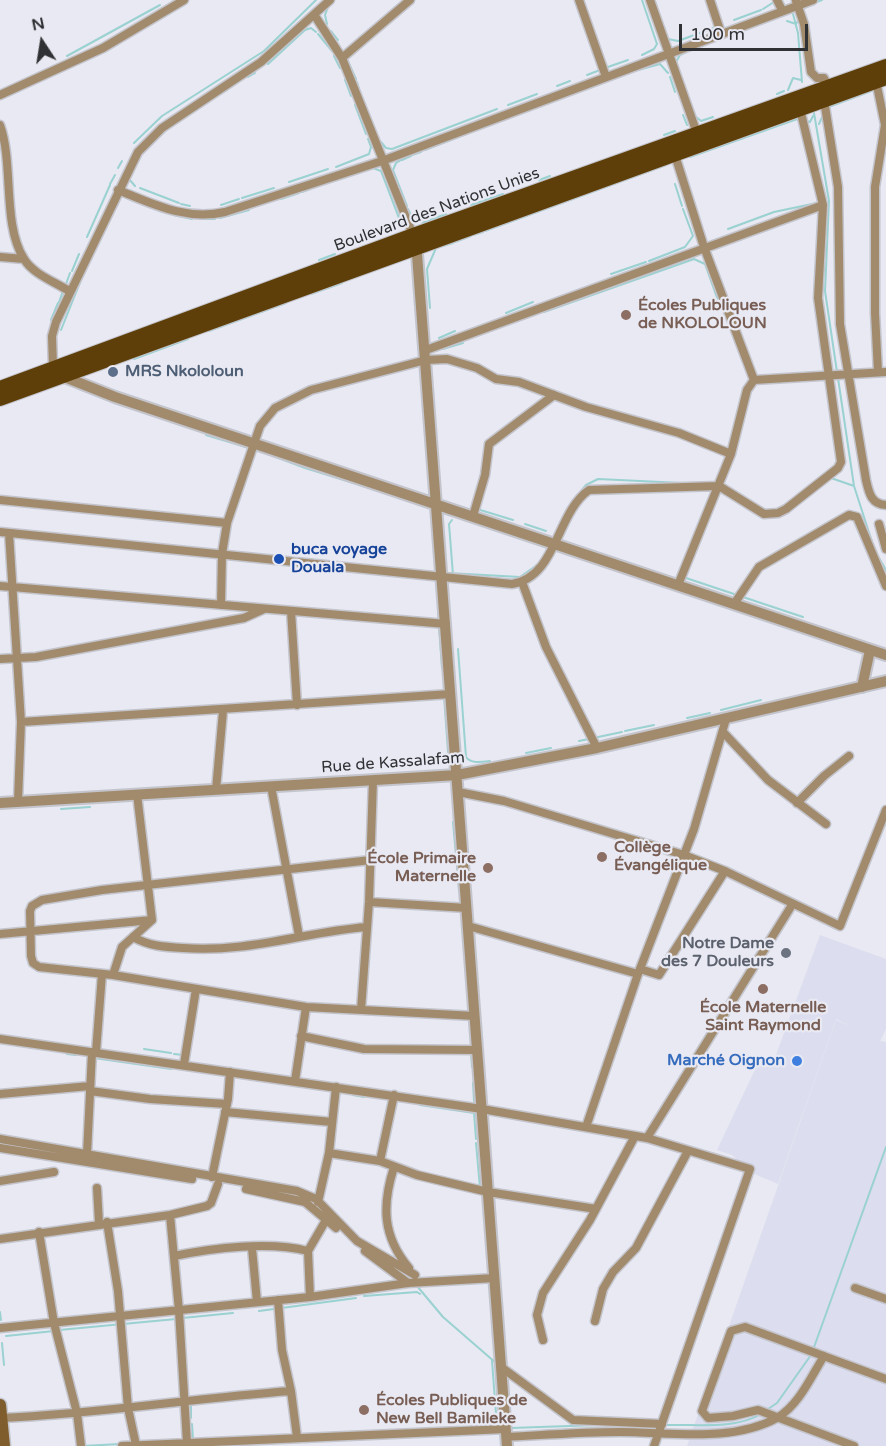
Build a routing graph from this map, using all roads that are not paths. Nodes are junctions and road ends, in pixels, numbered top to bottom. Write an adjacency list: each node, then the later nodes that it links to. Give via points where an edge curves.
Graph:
1 (184, 0): 19 (street, via 103,48)
2 (330, 0): 11 (street)
3 (410, 0): 14 (street)
4 (579, 0): 16 (street)
5 (650, 0): 13 (street)
6 (710, 0): 12 (street)
7 (777, 0): 10 (street)
8 (813, 0): 9 (street)
9 (797, 3): 10 (street); 18 (street, via 811,72 824,78)
10 (782, 10): 12 (street)
11 (315, 16): 14 (street); 26 (street, via 261,62 162,128 138,152)
12 (721, 33): 13 (street)
13 (668, 53): 16 (street); 23 (street)
14 (342, 58): 25 (street)
15 (886, 66): 18 (main road, Boulevard des Nations Unies)
16 (606, 76): 25 (street)
17 (881, 79): 20 (main road, Boulevard des Nations Unies); 35 (street, via 885,125 875,187 875,313)
18 (828, 87): 23 (main road, Boulevard des Nations Unies)
19 (0, 95)
20 (824, 100): 21 (main road, Boulevard des Nations Unies); 36 (street, via 838,188 838,307)
21 (800, 109): 23 (main road, Boulevard des Nations Unies); 27 (street)
22 (0, 125): 31 (street, via 7,156 11,214)
23 (699, 139): 24 (main road, Boulevard des Nations Unies)
24 (673, 148): 28 (main road, Boulevard des Nations Unies); 29 (street)
25 (382, 161): 26 (street, via 213,215 174,212); 28 (street)
26 (118, 190): 32 (street)
27 (823, 205): 29 (street); 37 (street, via 818,298)
28 (416, 242): 33 (street); 34 (main road, Boulevard des Nations Unies)
29 (704, 247): 33 (street); 38 (street)
30 (0, 257): 31 (street)
31 (24, 259): 32 (street)
32 (69, 291): 34 (street, via 52,336)
33 (426, 355): 40 (street, via 461,362 496,379 511,380); 42 (street, via 299,395 270,413); 46 (street)
34 (56, 372): 39 (main road, Boulevard des Nations Unies); 41 (main road, Boulevard des Nations Unies); 42 (street)
35 (882, 372): 36 (street)
36 (848, 374): 37 (street); 47 (street, via 868,490 876,504)
37 (829, 375): 38 (street); 44 (street, via 841,459 838,468 786,509 770,515 755,511)
38 (754, 380): 43 (street, via 747,390)
39 (0, 388)
40 (554, 395): 43 (street, via 679,432); 48 (street, via 489,444)
41 (0, 399)
42 (253, 444): 46 (street); 49 (street)
43 (731, 454): 44 (street)
44 (719, 486): 52 (street, via 590,490 576,501); 57 (street)
45 (0, 500): 49 (street)
46 (437, 504): 48 (street); 55 (street)
47 (886, 505)
48 (474, 516): 52 (street)
49 (227, 523): 54 (street)
50 (879, 524): 53 (street)
51 (5, 533): 54 (street); 60 (street)
52 (555, 544): 56 (street, via 532,577); 57 (street)
53 (886, 549)
54 (222, 554): 55 (street); 62 (street)
55 (442, 576): 56 (street); 65 (street)
56 (522, 582): 78 (street, via 546,647)
57 (678, 585): 61 (street)
58 (0, 586): 60 (street)
59 (886, 586): 61 (street, via 857,517 849,515 759,567)
60 (12, 587): 62 (street); 69 (street)
61 (734, 604): 66 (street)
62 (221, 605): 63 (street)
63 (266, 608): 64 (street); 69 (street, via 244,618)
64 (291, 611): 65 (street); 73 (street)
65 (446, 624): 72 (street)
66 (870, 650): 67 (street); 71 (street)
67 (886, 655)
68 (0, 659): 69 (street)
69 (18, 659): 76 (street)
70 (886, 681): 71 (street, Rue de Kassalafam)
71 (862, 687): 75 (street, Rue de Kassalafam)
72 (451, 694): 73 (street); 80 (street)
73 (297, 705): 74 (street)
74 (223, 711): 76 (street); 83 (street)
75 (726, 719): 77 (street); 78 (street, Rue de Kassalafam)
76 (21, 722): 86 (street)
77 (723, 732): 88 (street, via 768,780); 91 (street)
78 (597, 748): 80 (street, Rue de Kassalafam)
79 (849, 756): 88 (street)
80 (457, 775): 81 (street, Rue de Kassalafam); 84 (street)
81 (373, 780): 82 (street, Rue de Kassalafam); 92 (street)
82 (271, 786): 83 (street, Rue de Kassalafam); 93 (street)
83 (216, 790): 85 (street, Rue de Kassalafam)
84 (458, 792): 91 (street, via 504,801); 98 (street)
85 (137, 794): 86 (street, Rue de Kassalafam); 95 (street)
86 (18, 801): 87 (street, Rue de Kassalafam)
87 (0, 802)
88 (797, 803): 90 (street)
89 (886, 810): 97 (street, via 840,926)
90 (826, 824)
91 (684, 855): 94 (street); 106 (street)
92 (370, 860): 93 (street); 96 (street)
93 (286, 870): 95 (street); 104 (street)
94 (725, 871): 97 (street); 106 (street, via 659,975)
95 (149, 886): 99 (street); 102 (street, via 42,900 32,906)
96 (369, 902): 98 (street); 101 (street)
97 (792, 905): 129 (street)
98 (467, 908): 100 (street)
99 (152, 920): 102 (street); 105 (street)
100 (468, 926): 106 (street); 112 (street)
101 (367, 927): 104 (street); 111 (street)
102 (30, 931): 103 (street); 107 (street, via 31,956 39,967)
103 (0, 934)
104 (299, 936): 105 (street, via 259,946 214,949 151,945)
105 (133, 937): 108 (street, via 122,947)
106 (639, 972): 127 (street)
107 (102, 974): 108 (street); 116 (street)
108 (113, 975): 109 (street)
109 (196, 989): 110 (street); 117 (street)
110 (306, 1007): 111 (street); 113 (street)
111 (361, 1010): 112 (street)
112 (475, 1016): 115 (street)
113 (302, 1036): 115 (street, via 364,1049); 119 (street)
114 (0, 1039): 116 (street)
115 (478, 1050): 125 (street)
116 (94, 1052): 117 (street); 121 (street)
117 (184, 1064): 118 (street)
118 (230, 1071): 119 (street); 124 (street)
119 (295, 1081): 120 (street)
120 (336, 1087): 123 (street); 126 (street)
121 (90, 1089): 122 (street); 124 (street); 134 (street)
122 (0, 1094)
123 (394, 1095): 125 (street); 135 (street)
124 (226, 1108): 126 (street); 138 (street)
125 (482, 1108): 127 (street); 141 (street)
126 (332, 1122): 133 (street)
127 (586, 1127): 128 (street)
128 (634, 1136): 129 (street); 143 (street)
129 (647, 1138): 132 (street)
130 (0, 1139): 134 (street)
131 (0, 1148): 138 (street)
132 (688, 1151): 162 (street, via 636,1248 603,1288); 176 (street, via 752,1171)
133 (329, 1153): 135 (street); 142 (street)
134 (87, 1154): 138 (street)
135 (380, 1161): 136 (street)
136 (394, 1167): 141 (street); 152 (street, via 385,1225 394,1248)
137 (54, 1172): 139 (street)
138 (215, 1180): 142 (street, via 297,1191); 144 (street, via 211,1203); 145 (street, via 296,1198)
139 (0, 1181)
140 (98, 1188): 146 (street)
141 (488, 1192): 143 (street); 153 (street)
142 (318, 1202): 152 (street, via 357,1241)
143 (596, 1209): 165 (street, via 543,1293 537,1315)
144 (170, 1215): 146 (street); 151 (street)
145 (326, 1220): 150 (street); 154 (street)
146 (103, 1223): 147 (street); 161 (street, via 118,1291)
147 (39, 1232): 148 (street); 163 (street)
148 (0, 1239)
149 (252, 1248): 150 (street, via 291,1247); 151 (street); 159 (street)
150 (308, 1251): 156 (street)
151 (174, 1256): 160 (street)
152 (418, 1278): 153 (street); 154 (street)
153 (495, 1278): 167 (street)
154 (408, 1282): 156 (street)
155 (855, 1287): 157 (street)
156 (310, 1297): 158 (street)
157 (886, 1299)
158 (278, 1300): 159 (street); 169 (street, via 282,1350)
159 (257, 1302): 160 (street)
160 (179, 1311): 161 (street); 170 (street)
161 (119, 1317): 163 (street); 172 (street)
162 (595, 1321)
163 (54, 1323): 164 (street); 173 (street)
164 (0, 1328)
165 (543, 1340)
166 (822, 1356): 168 (street); 174 (street, via 800,1396); 174 (street, via 745,1327 731,1331 702,1411 708,1418 758,1410)
167 (501, 1368): 176 (street, via 573,1420); 178 (street)
168 (886, 1379)
169 (291, 1391): 170 (street); 177 (street)
170 (185, 1402): 172 (street); 179 (street)
171 (0, 1405): 175 (main road)
172 (128, 1408): 173 (street); 180 (street)
173 (77, 1413): 175 (street); 182 (street)
174 (776, 1416): 176 (street, via 735,1431); 185 (street)
175 (1, 1418): 181 (main road)
176 (660, 1429): 178 (street); 184 (street)
177 (297, 1437): 178 (street); 179 (street)
178 (506, 1438)
179 (187, 1443): 180 (street)
180 (136, 1445): 183 (street)
181 (4, 1446)
182 (81, 1446)
183 (122, 1446)
184 (654, 1446)
185 (854, 1446)

